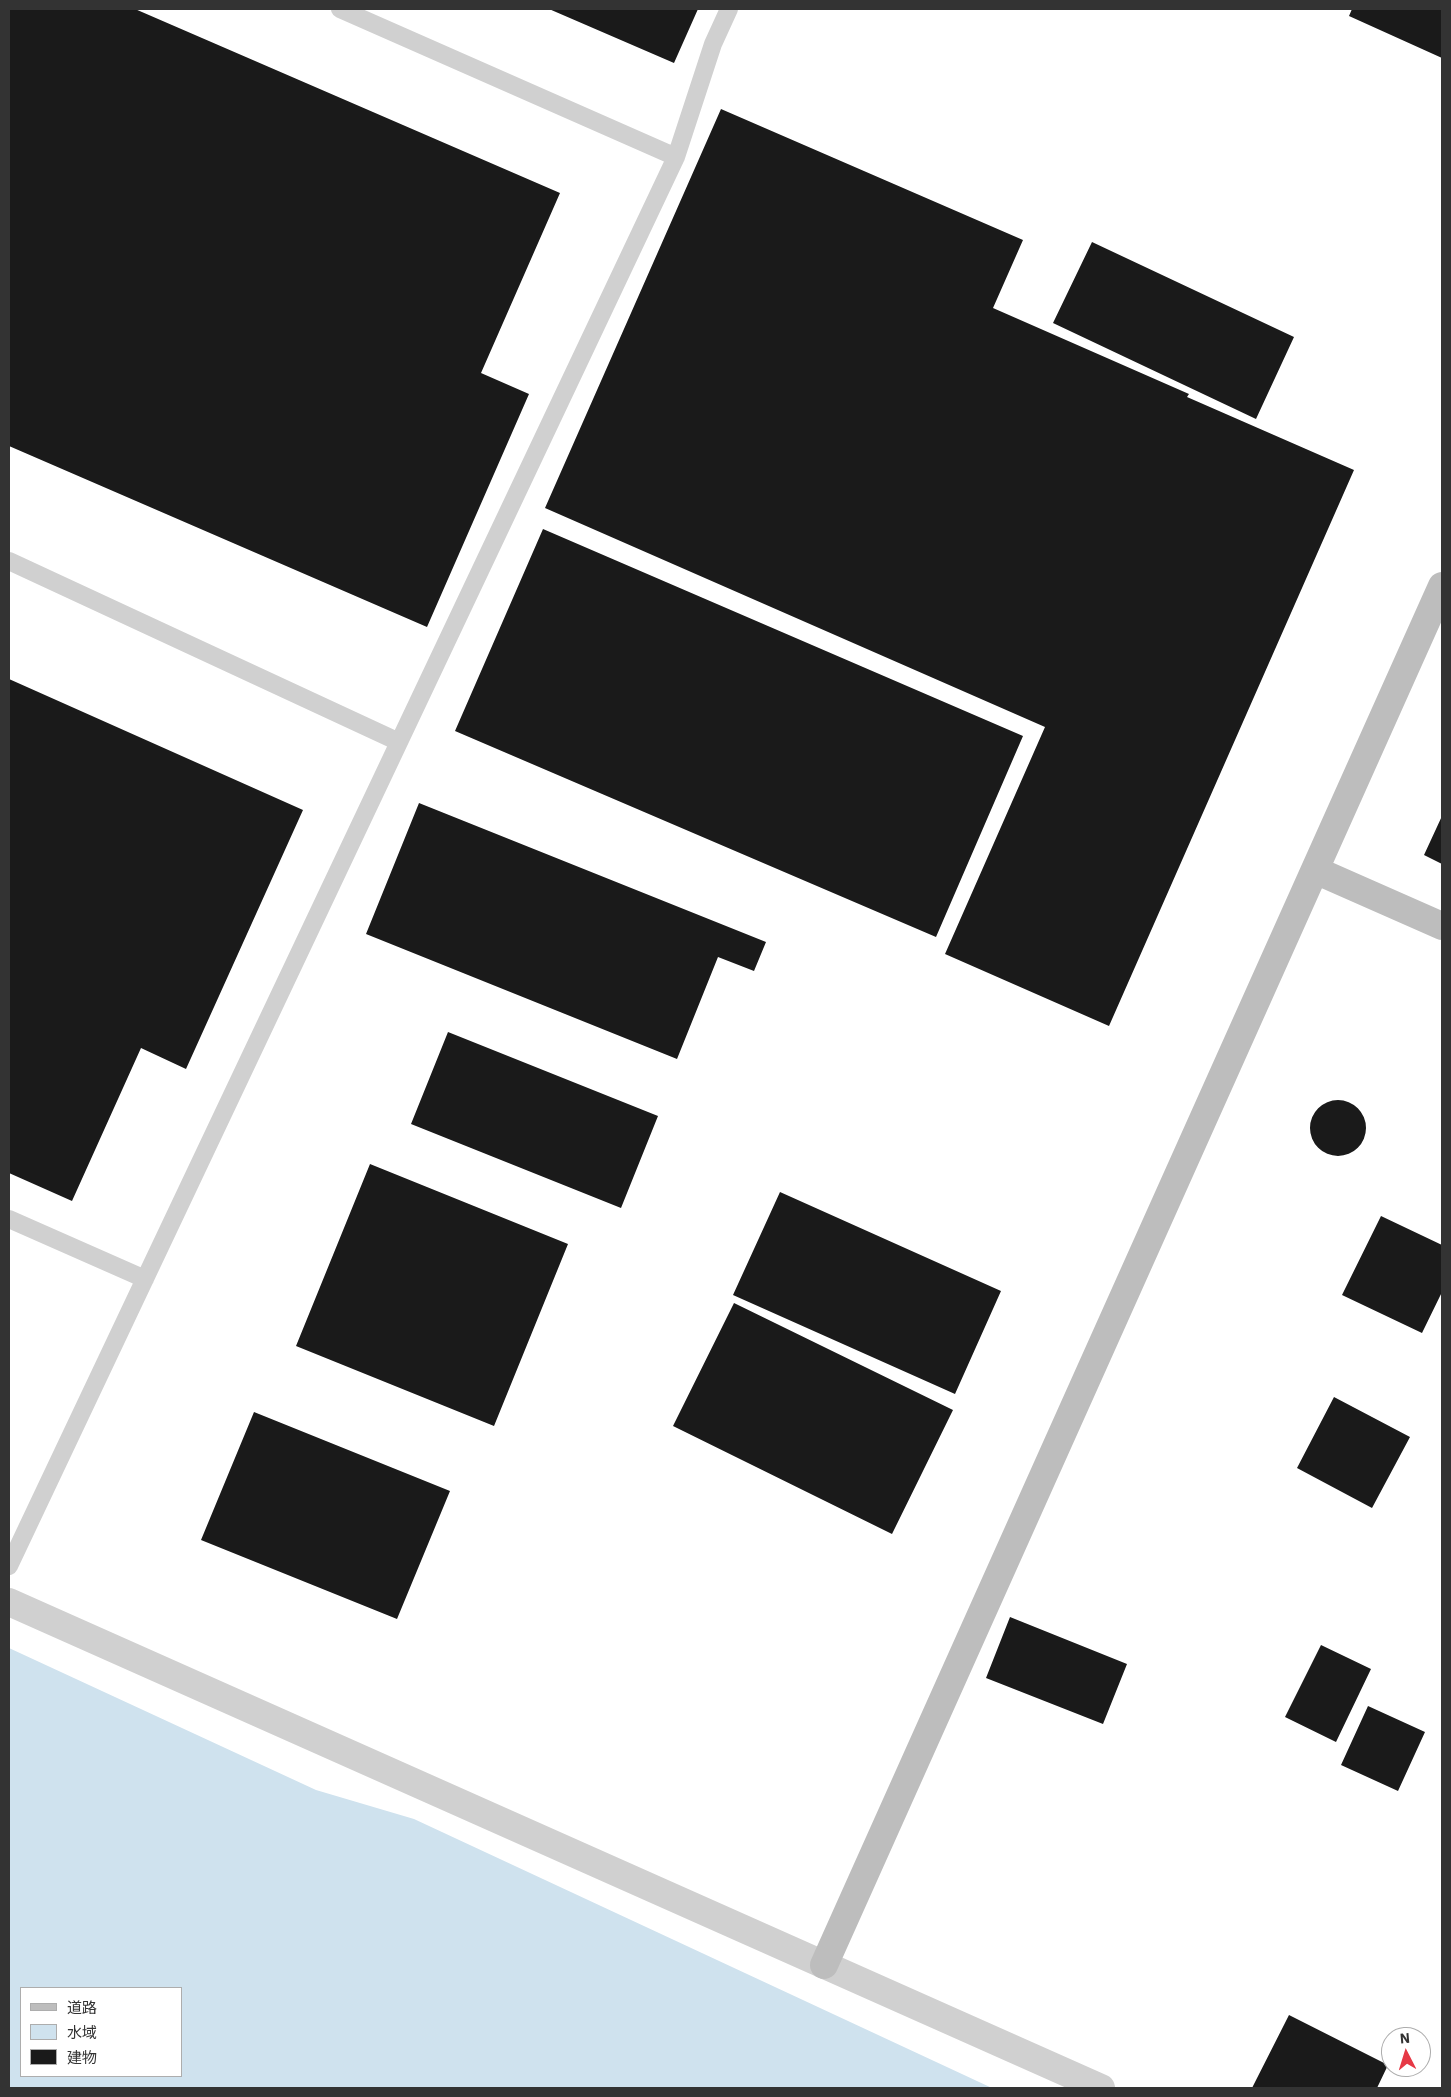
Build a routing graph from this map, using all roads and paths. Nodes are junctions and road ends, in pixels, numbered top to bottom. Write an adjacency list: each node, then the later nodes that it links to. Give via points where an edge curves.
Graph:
1 (340, 9): 3 (lane)
2 (729, 9): 3 (lane, via 713,44)
3 (676, 157): 6 (lane)
4 (9, 561): 6 (lane)
5 (1442, 586): 7 (street)
6 (399, 742): 10 (lane)
7 (1315, 870): 8 (street); 13 (street)
8 (1442, 926)
9 (9, 1219): 10 (lane)
10 (145, 1279): 11 (lane)
11 (9, 1566)
12 (9, 1602): 13 (street)
13 (824, 1965): 14 (street)
14 (1101, 2088)

